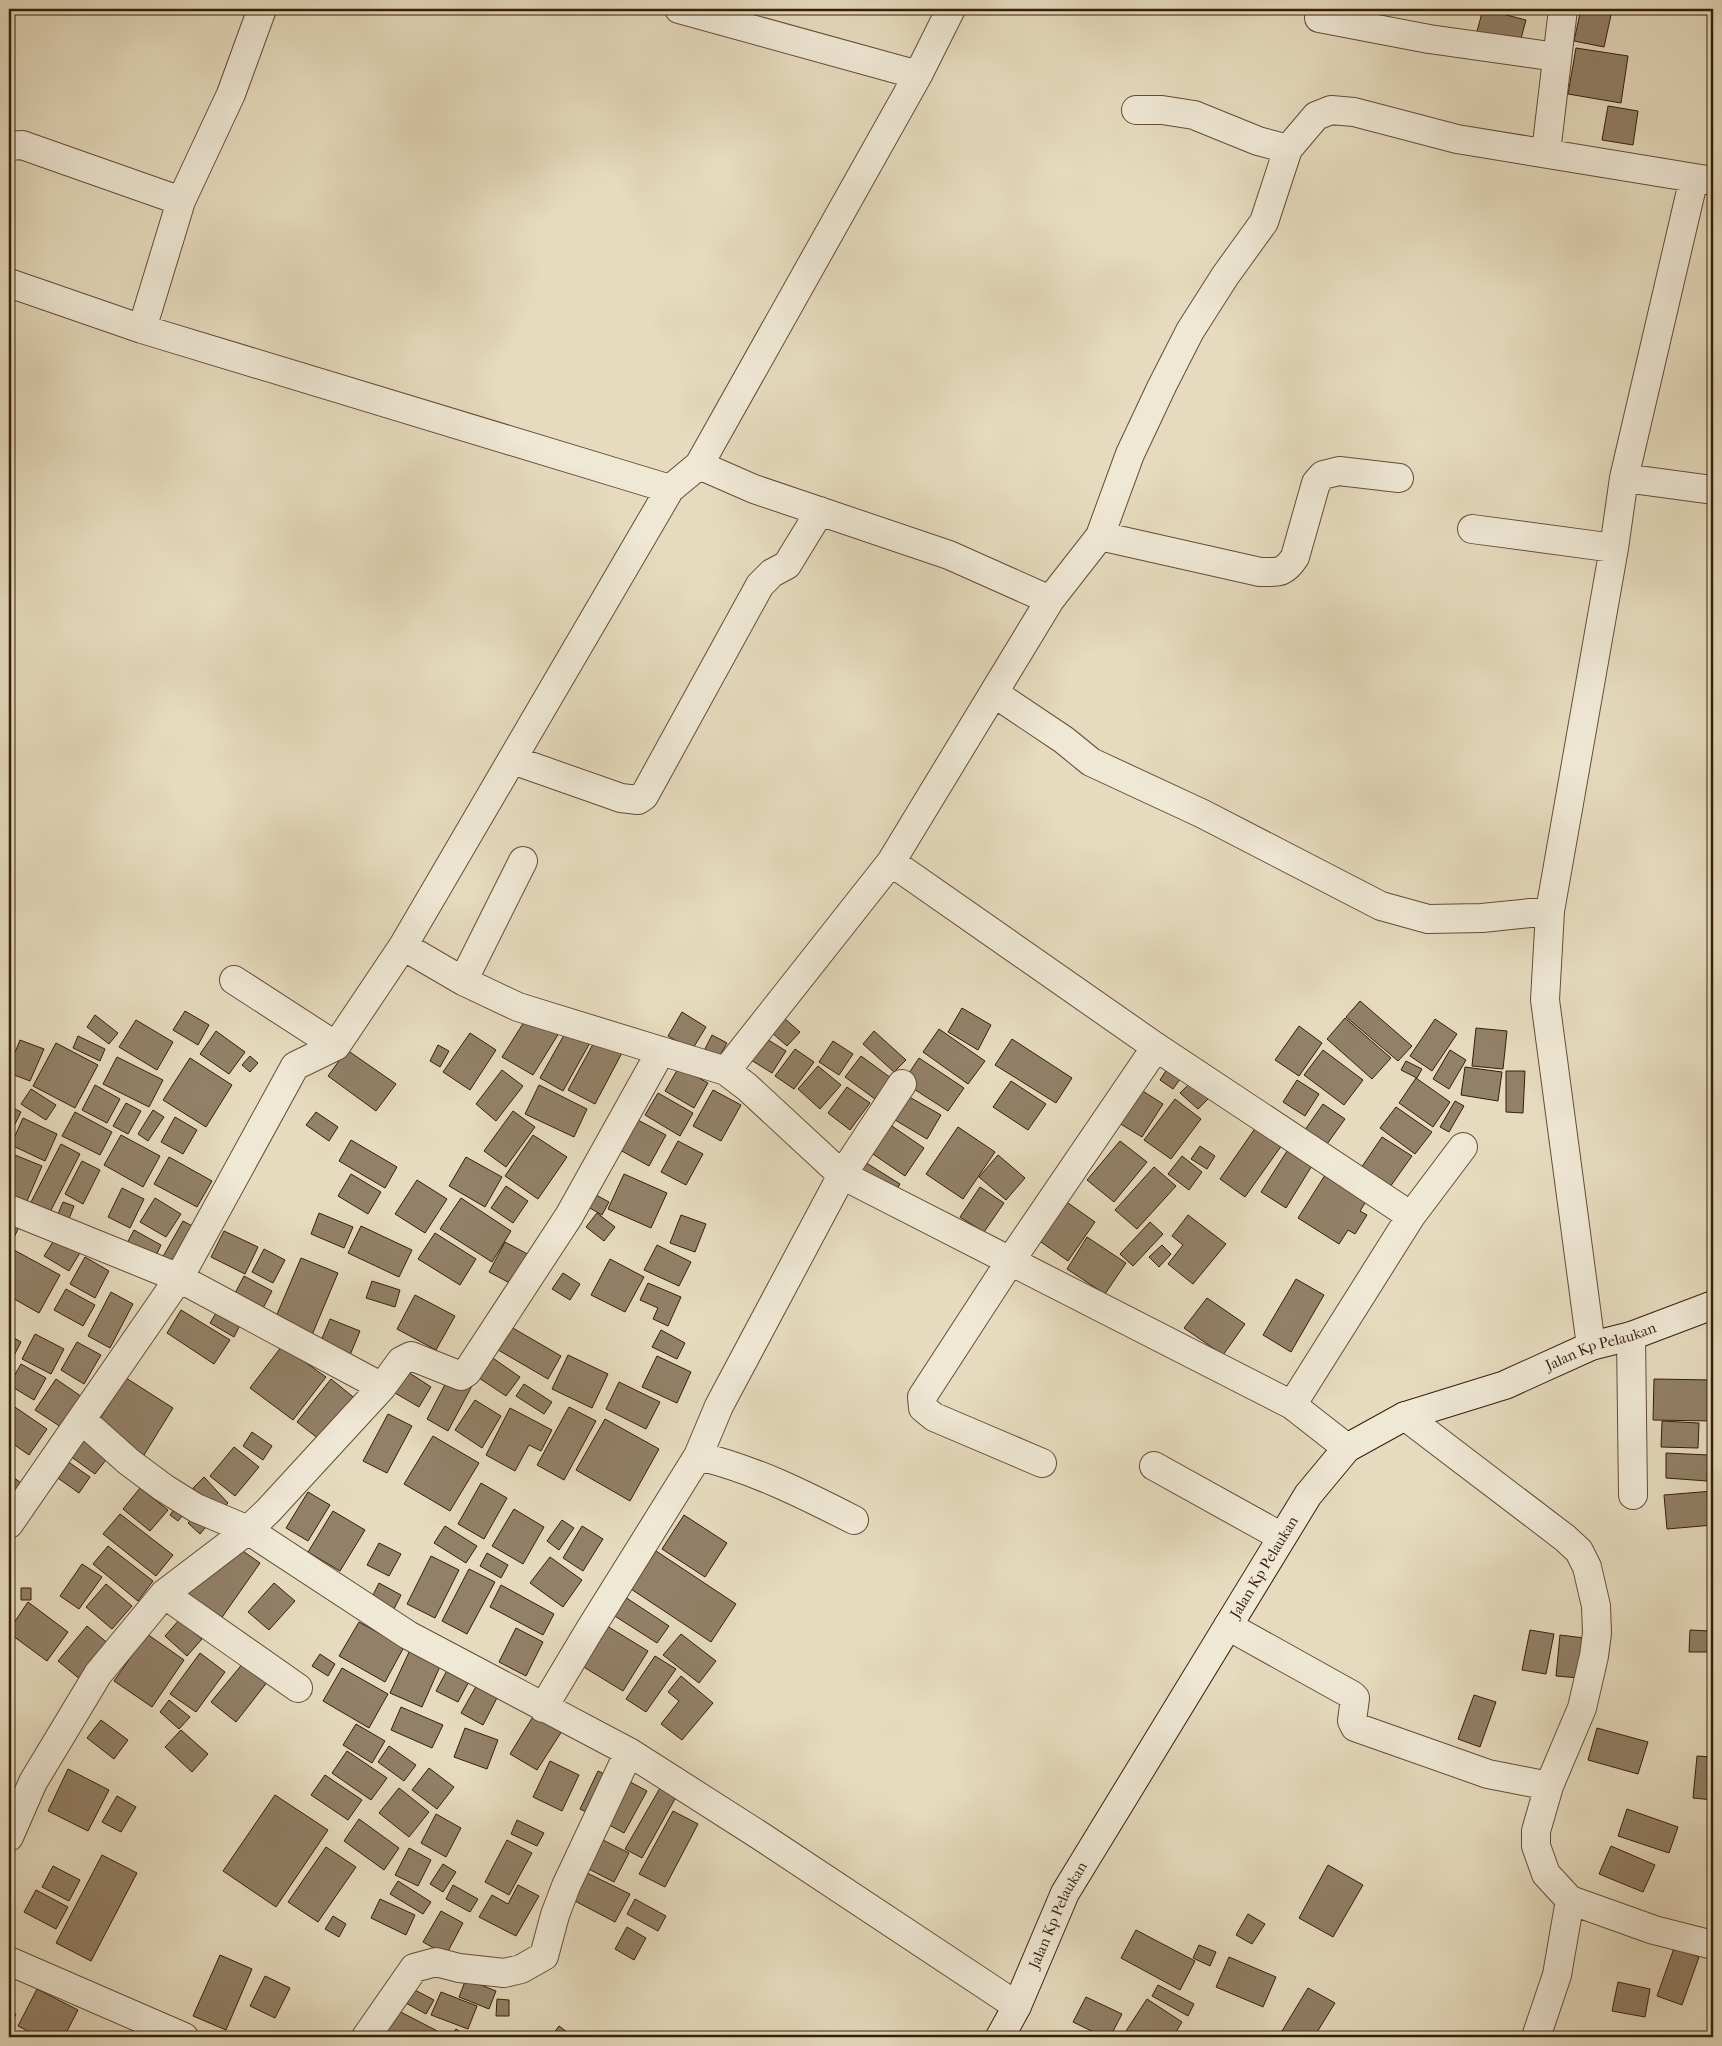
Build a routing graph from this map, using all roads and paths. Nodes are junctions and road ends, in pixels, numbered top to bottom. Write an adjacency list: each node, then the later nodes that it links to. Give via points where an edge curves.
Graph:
1 (262, 9): 13 (street, via 231,94)
2 (679, 9): 7 (street)
3 (951, 9): 7 (street)
4 (1563, 9): 6 (street)
5 (1319, 18): 6 (street, via 1429,39)
6 (1557, 56): 11 (street)
7 (918, 75): 16 (street)
8 (1136, 110): 10 (street, via 1194,115)
9 (9, 146): 13 (street, via 22,145)
10 (1288, 150): 11 (street, via 1316,116 1331,110 1354,112 1457,138); 23 (street, via 1264,222 1190,331 1130,454)
11 (1546, 152): 12 (street)
12 (1703, 180): 18 (street)
13 (181, 202): 15 (street)
14 (9, 283): 15 (street)
15 (142, 329): 19 (street)
16 (699, 465): 19 (street); 21 (street, via 754,489)
17 (1400, 478): 23 (street, via 1339,471 1323,475 1316,483 1295,557 1282,572 1260,572)
18 (1624, 478): 20 (street); 24 (street)
19 (670, 488): 27 (street)
20 (1713, 490)
21 (820, 511): 25 (street, via 949,555); 27 (street, via 787,565 760,585 644,796 638,800 621,798)
22 (1472, 529): 24 (street)
23 (1100, 536): 25 (street)
24 (1614, 548): 30 (street)
25 (1050, 600): 26 (street)
26 (994, 693): 29 (street); 30 (street, via 1091,762 1204,814 1382,906 1428,919 1482,918)
27 (513, 760): 31 (street)
28 (523, 861): 33 (street)
29 (891, 862): 35 (street); 37 (street)
30 (1550, 911): 47 (street, via 1545,1000)
31 (403, 946): 33 (street); 34 (street)
32 (234, 980): 34 (street)
33 (464, 981): 36 (street, via 518,1007)
34 (336, 1046): 44 (street, via 295,1066)
35 (1156, 1047): 42 (street); 43 (street)
36 (662, 1051): 37 (street); 48 (street, via 569,1216 467,1372 461,1376 411,1356 401,1361)
37 (726, 1072): 40 (street, via 747,1087)
38 (902, 1084): 40 (street)
39 (1464, 1147): 42 (street)
40 (842, 1175): 43 (street); 53 (street, via 719,1406)
41 (9, 1209): 44 (street)
42 (1410, 1216): 49 (street)
43 (1011, 1260): 49 (street); 54 (street, via 922,1396 924,1408 934,1417)
44 (179, 1278): 48 (street); 51 (street)
45 (1713, 1305): 46 (street, Jalan Kp Pelaukan)
46 (1631, 1336): 47 (street, Jalan Kp Pelaukan); 56 (street)
47 (1591, 1346): 50 (street, Jalan Kp Pelaukan, via 1505,1385)
48 (382, 1387): 59 (street)
49 (1292, 1405): 52 (street)
50 (1405, 1416): 52 (street, Jalan Kp Pelaukan); 66 (street, via 1565,1538 1587,1567 1596,1606 1594,1656 1582,1708)
51 (82, 1420): 58 (street); 59 (street, via 164,1488 196,1508)
52 (1347, 1448): 60 (street, Jalan Kp Pelaukan, via 1308,1495)
53 (698, 1456): 57 (street, via 724,1462 786,1486); 64 (street)
54 (1042, 1463)
55 (1154, 1466): 60 (street)
56 (1633, 1495)
57 (854, 1520)
58 (9, 1524)
59 (248, 1530): 61 (street); 64 (street, via 408,1636)
60 (1282, 1537): 62 (street, Jalan Kp Pelaukan)
61 (164, 1594): 63 (street); 67 (street, via 98,1674 33,1782)
62 (1228, 1626): 66 (street, via 1352,1695 1356,1703 1352,1715 1355,1727 1488,1774); 71 (street, Jalan Kp Pelaukan, via 1065,1893)
63 (298, 1688)
64 (543, 1708): 65 (street)
65 (629, 1752): 71 (street); 73 (street, via 566,1886 544,1956 521,1969 504,1973 436,1962 414,1968)
66 (1549, 1786): 68 (street, via 1536,1831 1536,1846 1546,1874)
67 (9, 1836)
68 (1570, 1900): 69 (street, via 1654,1930); 75 (street, via 1557,1975)
69 (1713, 1945)
70 (9, 1961): 72 (street)
71 (1017, 2006): 74 (street, Jalan Kp Pelaukan)
72 (184, 2037)
73 (366, 2037)
74 (1000, 2037)
75 (1536, 2037)

